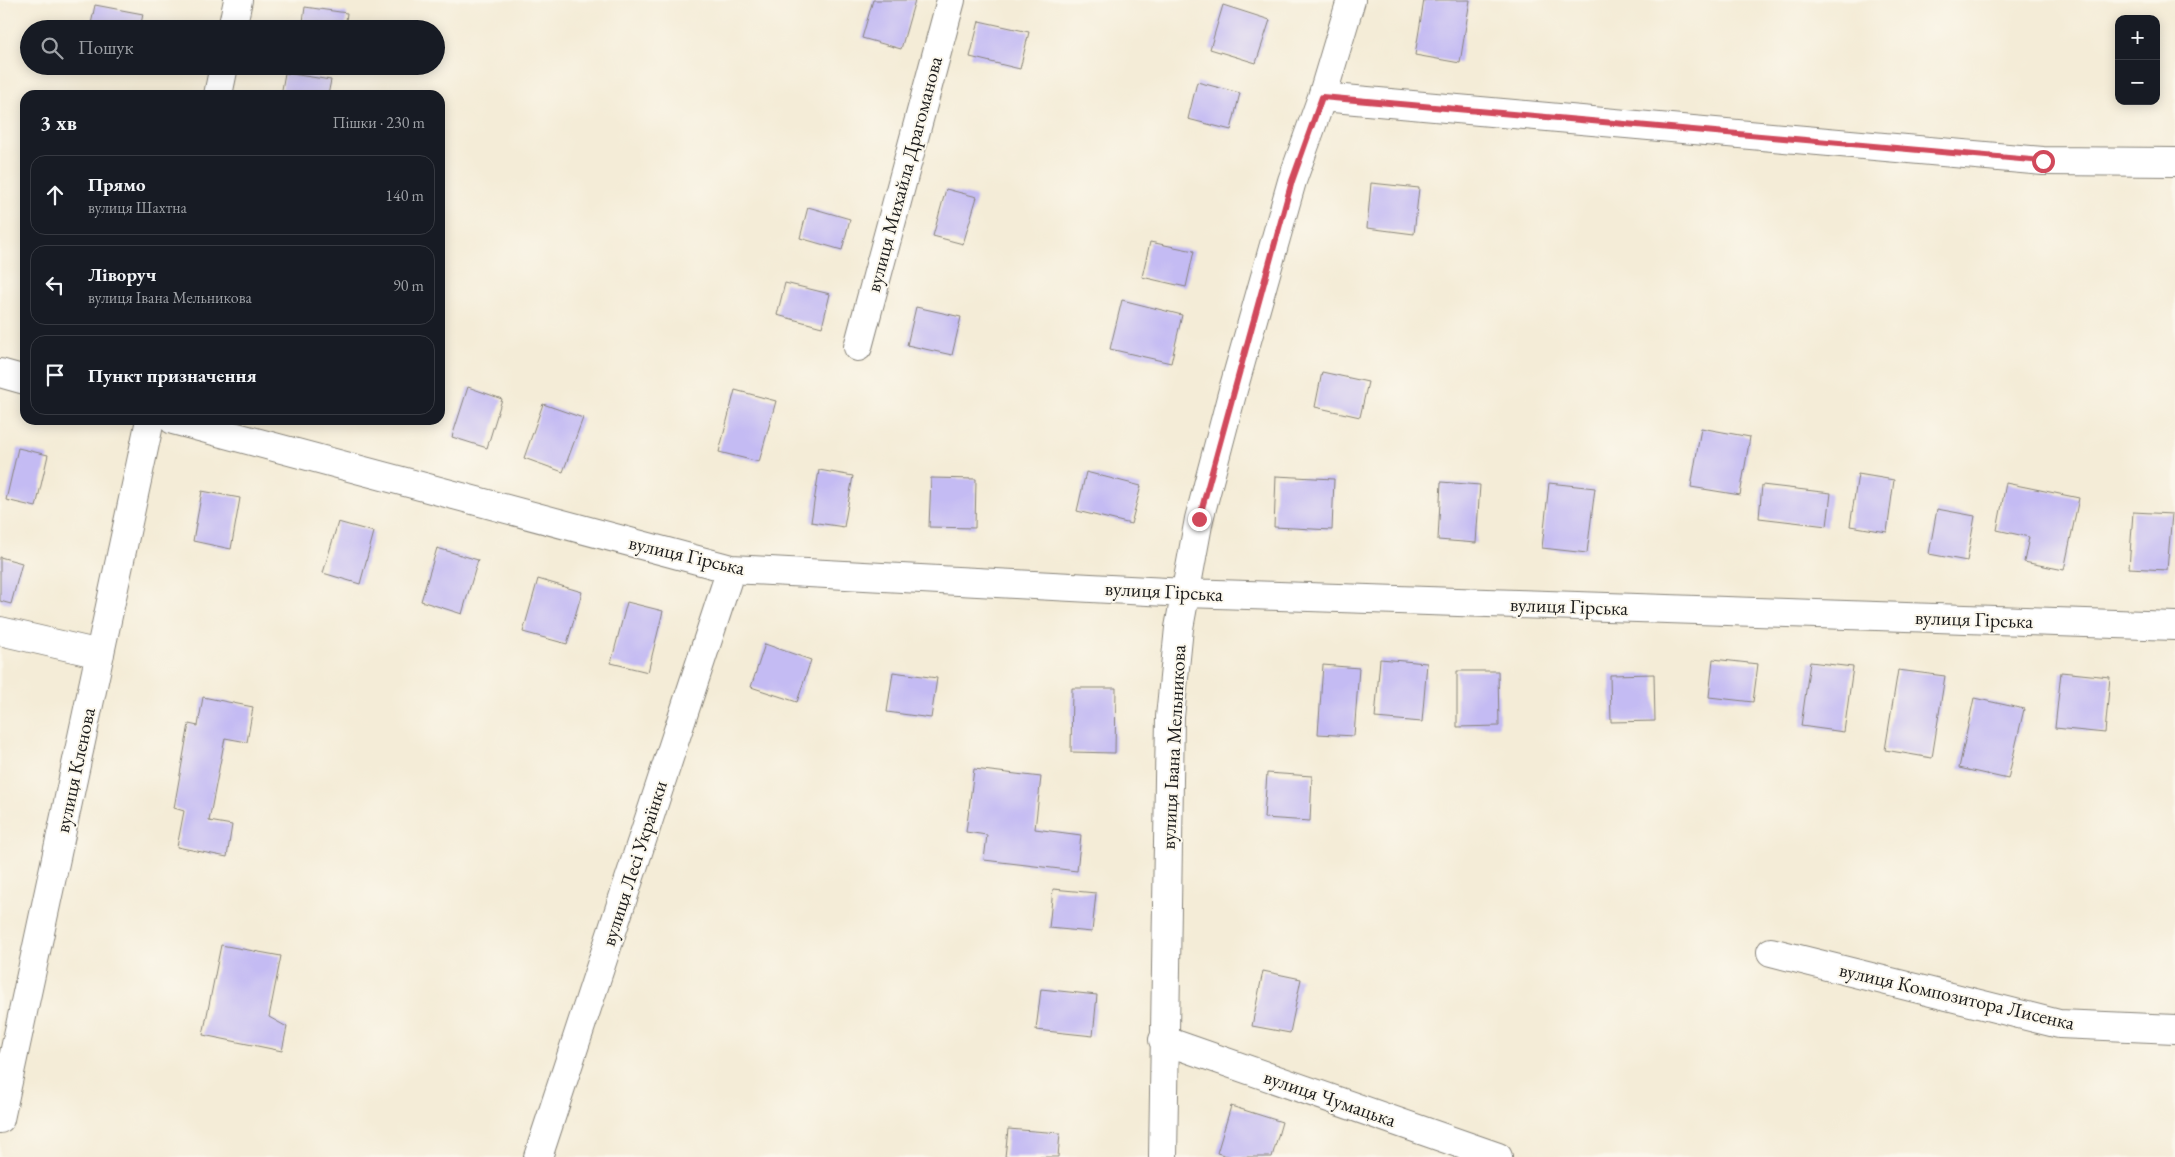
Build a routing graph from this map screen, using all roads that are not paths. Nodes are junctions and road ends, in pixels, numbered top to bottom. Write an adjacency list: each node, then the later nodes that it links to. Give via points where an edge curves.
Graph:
1 (238, 0): 4 (street)
2 (951, 0): 9 (street, вулиця Михайла Драгоманова)
3 (1351, 0): 7 (street, вулиця Івана Мельникова)
4 (234, 20)
5 (222, 75): 6 (street)
6 (219, 90)
7 (1322, 97): 8 (street, via 2043,161); 15 (street, вулиця Івана Мельникова, via 1292,181 1233,390 1199,519)
8 (2175, 162)
9 (858, 347)
10 (0, 373): 11 (street)
11 (20, 379)
12 (149, 425): 18 (street, вулиця Кленова)
13 (192, 425): 14 (street, вулиця Гірська)
14 (731, 569): 15 (street, вулиця Гірська); 23 (street, вулиця Лесі Українки)
15 (1186, 593): 16 (street, вулиця Гірська); 21 (street, вулиця Івана Мельникова, via 1170,717)
16 (2175, 626)
17 (0, 631): 18 (street)
18 (100, 654): 22 (street, вулиця Кленова)
19 (1771, 952): 20 (street, вулиця Композитора Лисенка, via 2059,1024)
20 (2175, 1029)
21 (1163, 1040): 24 (street, вулиця Івана Мельникова); 25 (street, вулиця Чумацька)
22 (0, 1119)
23 (538, 1157)
24 (1162, 1157)
25 (1498, 1157)

